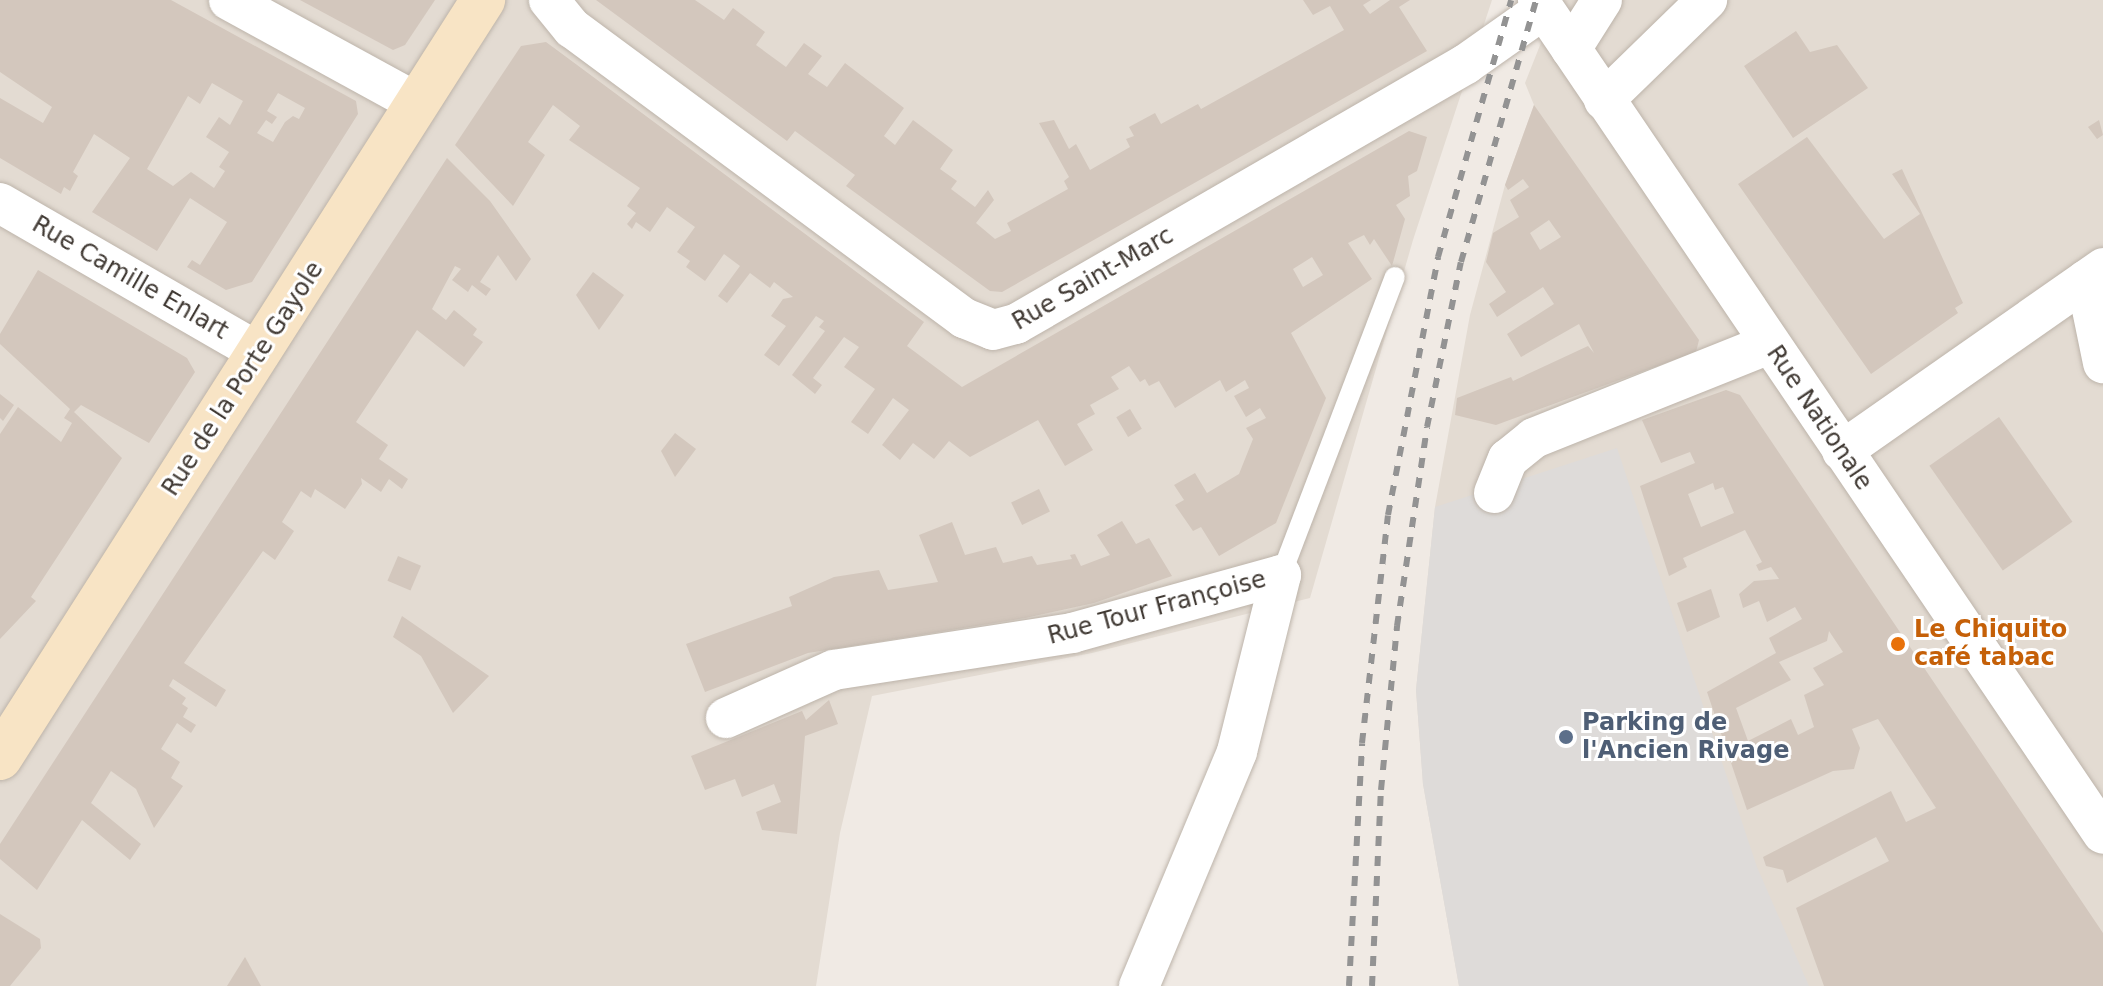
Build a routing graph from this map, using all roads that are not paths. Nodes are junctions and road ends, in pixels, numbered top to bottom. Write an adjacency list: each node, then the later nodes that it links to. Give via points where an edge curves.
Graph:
1 (229, 0): 9 (street)
2 (483, 0): 9 (main road, Rue de la Porte Gayole)
3 (549, 0): 6 (street, Rue Saint-Marc, via 584,37 964,318 993,330 1016,324 1466,64)
4 (1602, 0): 7 (street)
5 (1707, 0): 8 (street)
6 (1541, 4): 7 (street, Rue Nationale)
7 (1571, 49): 8 (street, Rue Nationale)
8 (1604, 100): 13 (street, Rue Nationale)
9 (417, 103): 14 (main road, Rue de la Porte Gayole)
10 (0, 203): 14 (street, Rue Camille Enlart)
11 (2095, 274): 15 (street); 16 (street)
12 (1395, 277): 18 (lane, Rue Tour Françoise)
13 (1769, 344): 16 (street, Rue Nationale); 17 (street, via 1534,438 1508,459)
14 (260, 353): 20 (main road, Rue de la Porte Gayole)
15 (2103, 363)
16 (1842, 451): 21 (street, Rue Nationale)
17 (1494, 493)
18 (1281, 575): 19 (street, Rue Tour Françoise, via 1072,633 834,670); 22 (street, via 1237,752)
19 (726, 718)
20 (0, 758)
21 (2103, 834)
22 (1139, 986)

